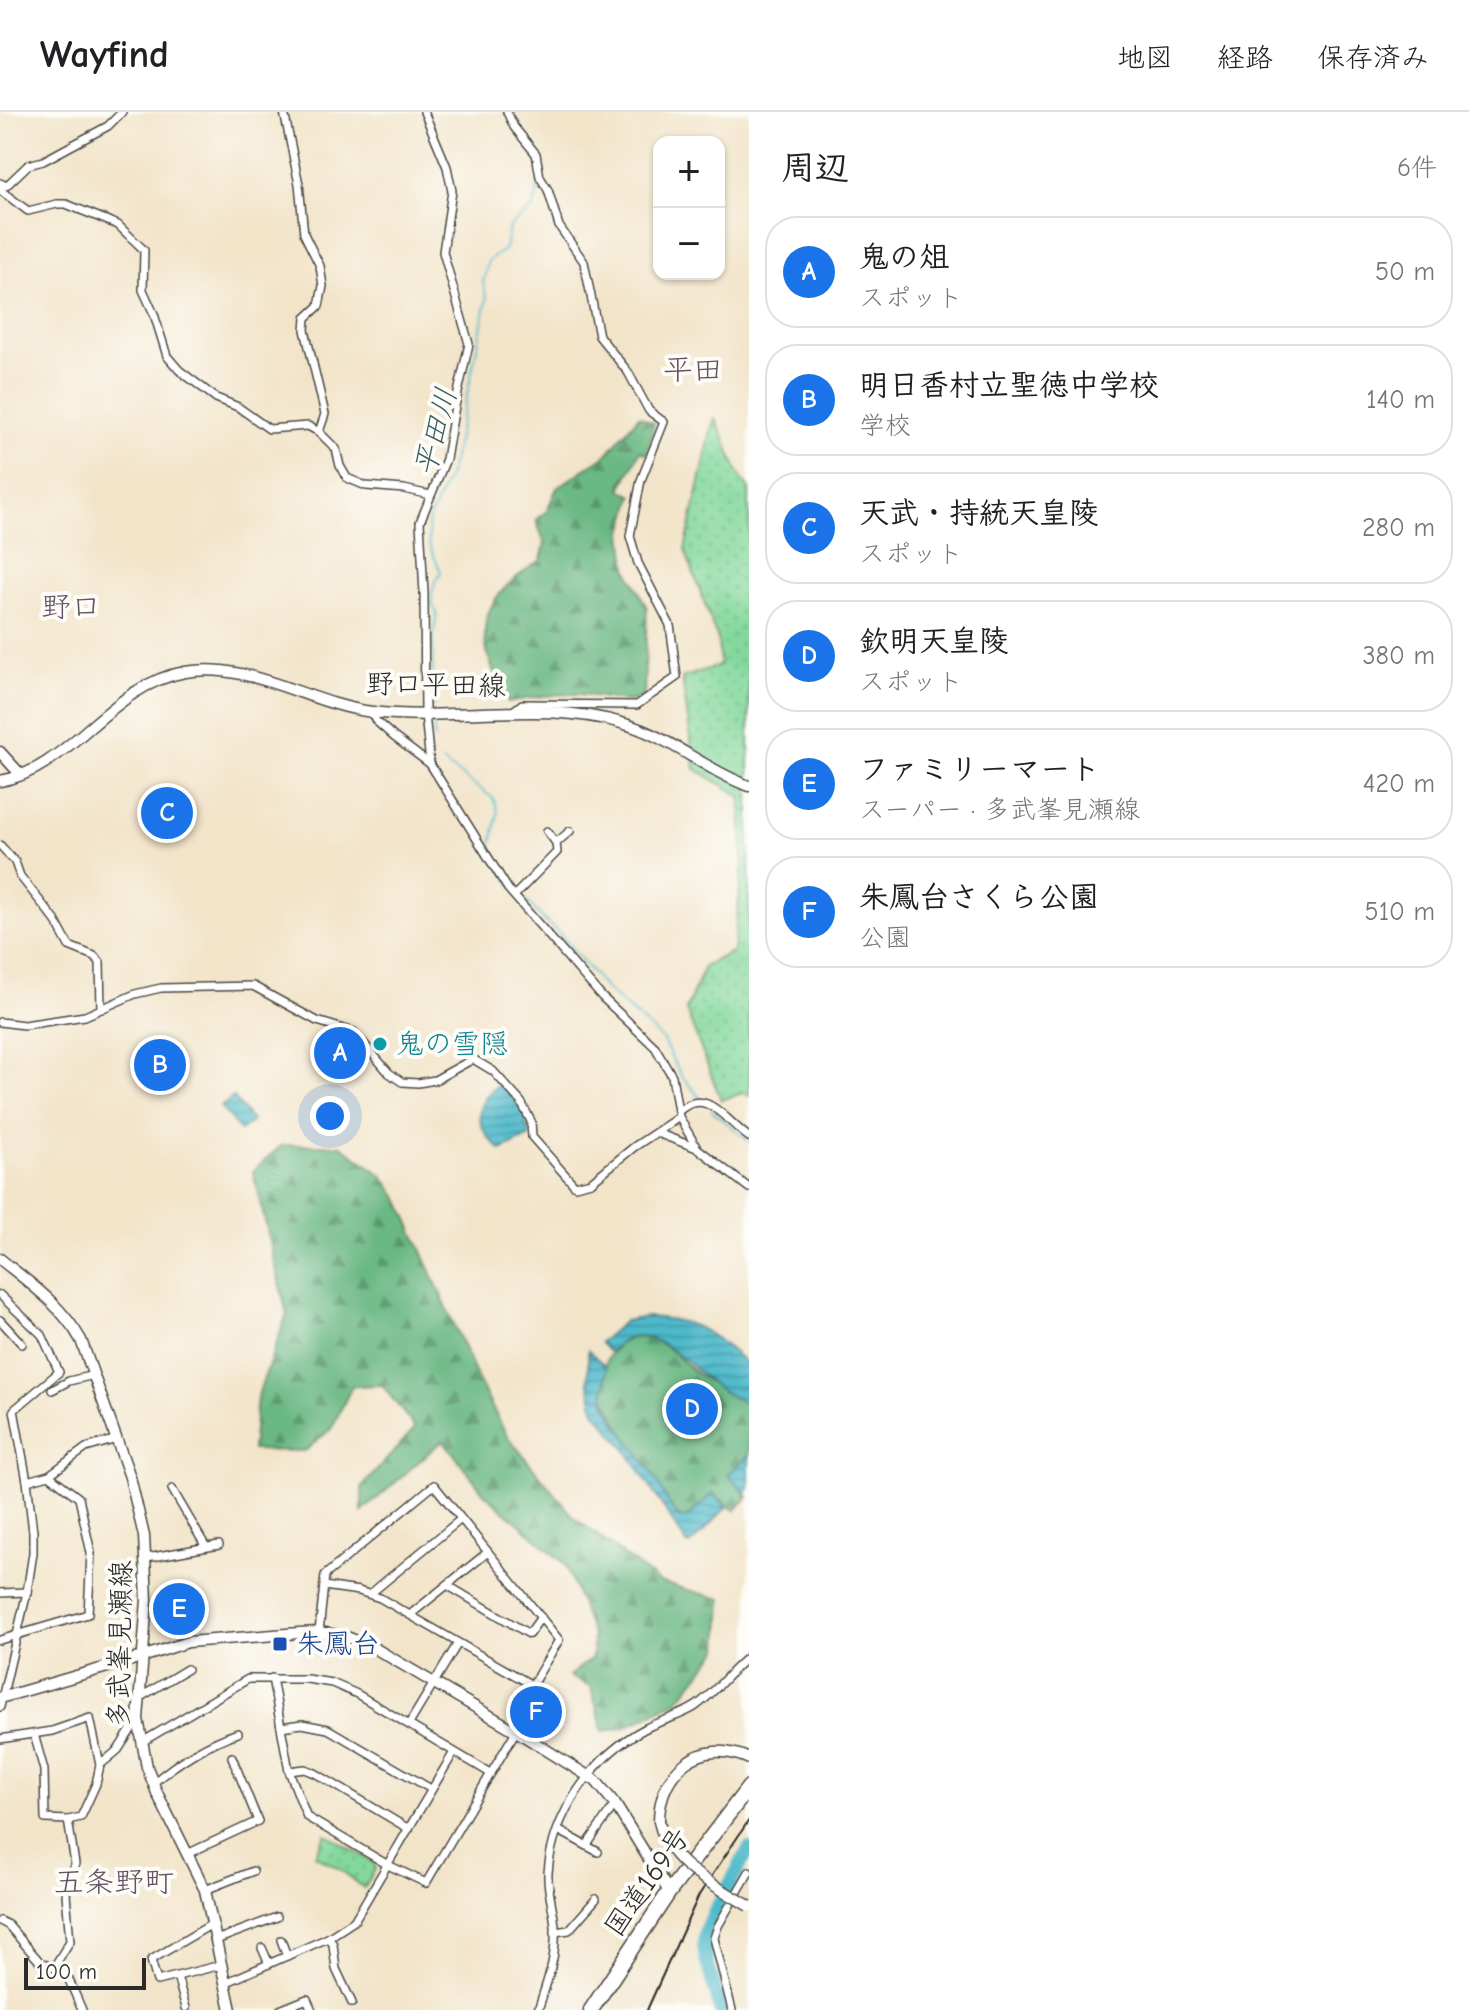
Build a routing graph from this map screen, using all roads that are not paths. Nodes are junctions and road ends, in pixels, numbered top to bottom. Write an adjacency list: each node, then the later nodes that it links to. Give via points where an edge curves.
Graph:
1 (122, 112): 5 (street, via 108,126 28,165 6,186)
2 (284, 112): 7 (street, via 304,234 320,266 323,286 305,330 325,414)
3 (424, 112): 8 (street, via 452,191 443,252 469,344 446,459)
4 (507, 112): 9 (street, via 536,154 559,226 584,262 599,336 628,372 649,411 664,422 641,480 630,536 670,625 677,677 637,705 522,704)
5 (0, 183)
6 (0, 190): 7 (street, via 28,211 66,204 118,225 144,250 143,290 167,356 179,370 269,429 308,426)
7 (319, 432): 8 (street, via 336,449 347,478 366,486)
8 (430, 495): 11 (street, via 420,522)
9 (513, 711): 11 (main road, 野口平田線); 16 (main road, 野口平田線, via 575,713 626,724)
10 (371, 712): 11 (main road, 野口平田線); 13 (street); 14 (main road, 野口平田線, via 251,675 185,672 130,693 40,766)
11 (425, 714): 13 (street)
12 (0, 752): 14 (main road)
13 (430, 764): 21 (street, via 491,865)
14 (21, 775): 15 (main road, 野口平田線)
15 (0, 781)
16 (749, 786)
17 (547, 831): 19 (street)
18 (570, 831): 19 (street)
19 (556, 843): 21 (street, via 557,852)
20 (0, 845): 22 (street, via 69,946 100,962)
21 (517, 893): 24 (street, via 602,997 655,1047 672,1076)
22 (101, 1009): 23 (street, via 53,1022); 25 (street, via 161,988 253,986 317,1021 354,1032 402,1082 435,1080 473,1059 493,1071 521,1102 532,1137 575,1186 591,1182)
23 (0, 1022)
24 (679, 1114): 25 (street); 26 (street, via 697,1100 709,1103); 27 (street)
25 (657, 1133): 27 (street)
26 (749, 1137)
27 (697, 1148): 28 (street)
28 (749, 1188)
29 (0, 1259): 33 (main road, 多武峯見瀬線, via 64,1313)
30 (0, 1295): 37 (street, via 42,1335 59,1372 14,1410)
31 (0, 1320): 32 (street)
32 (22, 1344)
33 (94, 1375): 34 (street); 35 (main road, 多武峯見瀬線)
34 (52, 1390)
35 (117, 1439): 36 (street, via 76,1453); 43 (main road, 多武峯見瀬線, via 138,1504)
36 (49, 1475): 37 (street); 52 (street, via 79,1498 91,1553 88,1614)
37 (27, 1481): 46 (street, via 33,1532)
38 (172, 1489): 41 (street)
39 (461, 1519): 42 (street); 45 (street, via 434,1485 325,1575); 48 (street)
40 (219, 1545): 41 (street)
41 (206, 1547): 43 (street)
42 (488, 1552): 44 (street); 50 (street)
43 (147, 1558): 56 (main road, 多武峯見瀬線)
44 (447, 1585): 49 (street); 50 (street, via 529,1634)
45 (324, 1586): 48 (street); 51 (street)
46 (27, 1592): 47 (street); 52 (street)
47 (0, 1593)
48 (370, 1594): 49 (street)
49 (411, 1614): 54 (street)
50 (541, 1617): 54 (street, via 559,1640 532,1685)
51 (319, 1632): 56 (main road, via 202,1640); 59 (main road, via 361,1642)
52 (16, 1637): 53 (street); 61 (street)
53 (0, 1640)
54 (458, 1643): 59 (street)
55 (749, 1656): 76 (street, via 699,1704 645,1728 605,1755)
56 (142, 1657): 60 (main road, 多武峯見瀬線); 61 (main road)
57 (187, 1669): 60 (street)
58 (272, 1678): 63 (street, via 332,1683); 64 (street); 69 (street, via 241,1682)
59 (435, 1683): 63 (street); 65 (main road)
60 (139, 1698): 62 (main road, 多武峯見瀬線)
61 (1, 1701)
62 (138, 1719): 69 (main road, 多武峯見瀬線); 73 (street, via 118,1750)
63 (409, 1724): 70 (street)
64 (281, 1727): 74 (street); 79 (street, via 328,1729)
65 (516, 1731): 75 (street); 76 (main road)
66 (238, 1733): 77 (street, via 202,1747)
67 (34, 1734): 68 (street); 73 (street, via 90,1718); 81 (street, via 44,1770 45,1819)
68 (0, 1739)
69 (142, 1742): 77 (main road, 多武峯見瀬線)
70 (454, 1752): 75 (street); 79 (street)
71 (232, 1757): 86 (street, via 258,1821)
72 (749, 1759): 93 (main road, bridge, via 717,1751 687,1762 664,1788 659,1821 666,1844 681,1863)
73 (100, 1765): 81 (street, via 81,1817)
74 (289, 1771): 82 (street, via 315,1773); 87 (street, via 307,1817)
75 (490, 1773): 87 (street, via 426,1883)
76 (589, 1775): 80 (main road); 83 (street)
77 (153, 1783): 86 (main road, 多武峯見瀬線)
78 (749, 1787): 91 (highway, 国道169号)
79 (431, 1789): 82 (street)
80 (615, 1804): 84 (street); 91 (main road)
81 (68, 1820): 105 (street, via 75,1864 66,1894 70,1941)
82 (409, 1829): 87 (street)
83 (558, 1830): 84 (street); 97 (street, via 548,1874)
84 (587, 1845): 85 (street)
85 (598, 1852)
86 (187, 1854): 90 (main road, 多武峯見瀬線)
87 (388, 1865): 98 (street, via 354,1921)
88 (253, 1871): 90 (street)
89 (749, 1872): 116 (street, via 714,1938)
90 (205, 1890): 96 (main road, 多武峯見瀬線)
91 (669, 1892): 115 (highway, 国道169号)
92 (596, 1899): 97 (street, via 569,1930)
93 (749, 1906)
94 (277, 1917): 99 (street)
95 (0, 1921): 105 (street, via 40,1962)
96 (212, 1924): 99 (main road, 多武峯見瀬線); 106 (street, via 151,1960 157,1981)
97 (555, 1932): 114 (street, via 554,1962)
98 (328, 1938): 102 (street); 108 (street)
99 (216, 1940): 104 (main road, 多武峯見瀬線)
100 (281, 1940): 102 (street)
101 (262, 1948): 103 (street)
102 (287, 1956): 103 (street)
103 (269, 1964): 107 (street)
104 (221, 1965): 106 (street); 107 (main road, 多武峯見瀬線)
105 (54, 1967): 110 (street, via 69,1977)
106 (177, 1976): 109 (street)
107 (225, 1983): 111 (main road, 多武峯見瀬線)
108 (352, 2003)
109 (186, 2008)
110 (82, 2010)
111 (231, 2010)
112 (280, 2010): 113 (street, via 307,1999)
113 (312, 2010)
114 (538, 2010)
115 (591, 2010)
116 (732, 2010)

